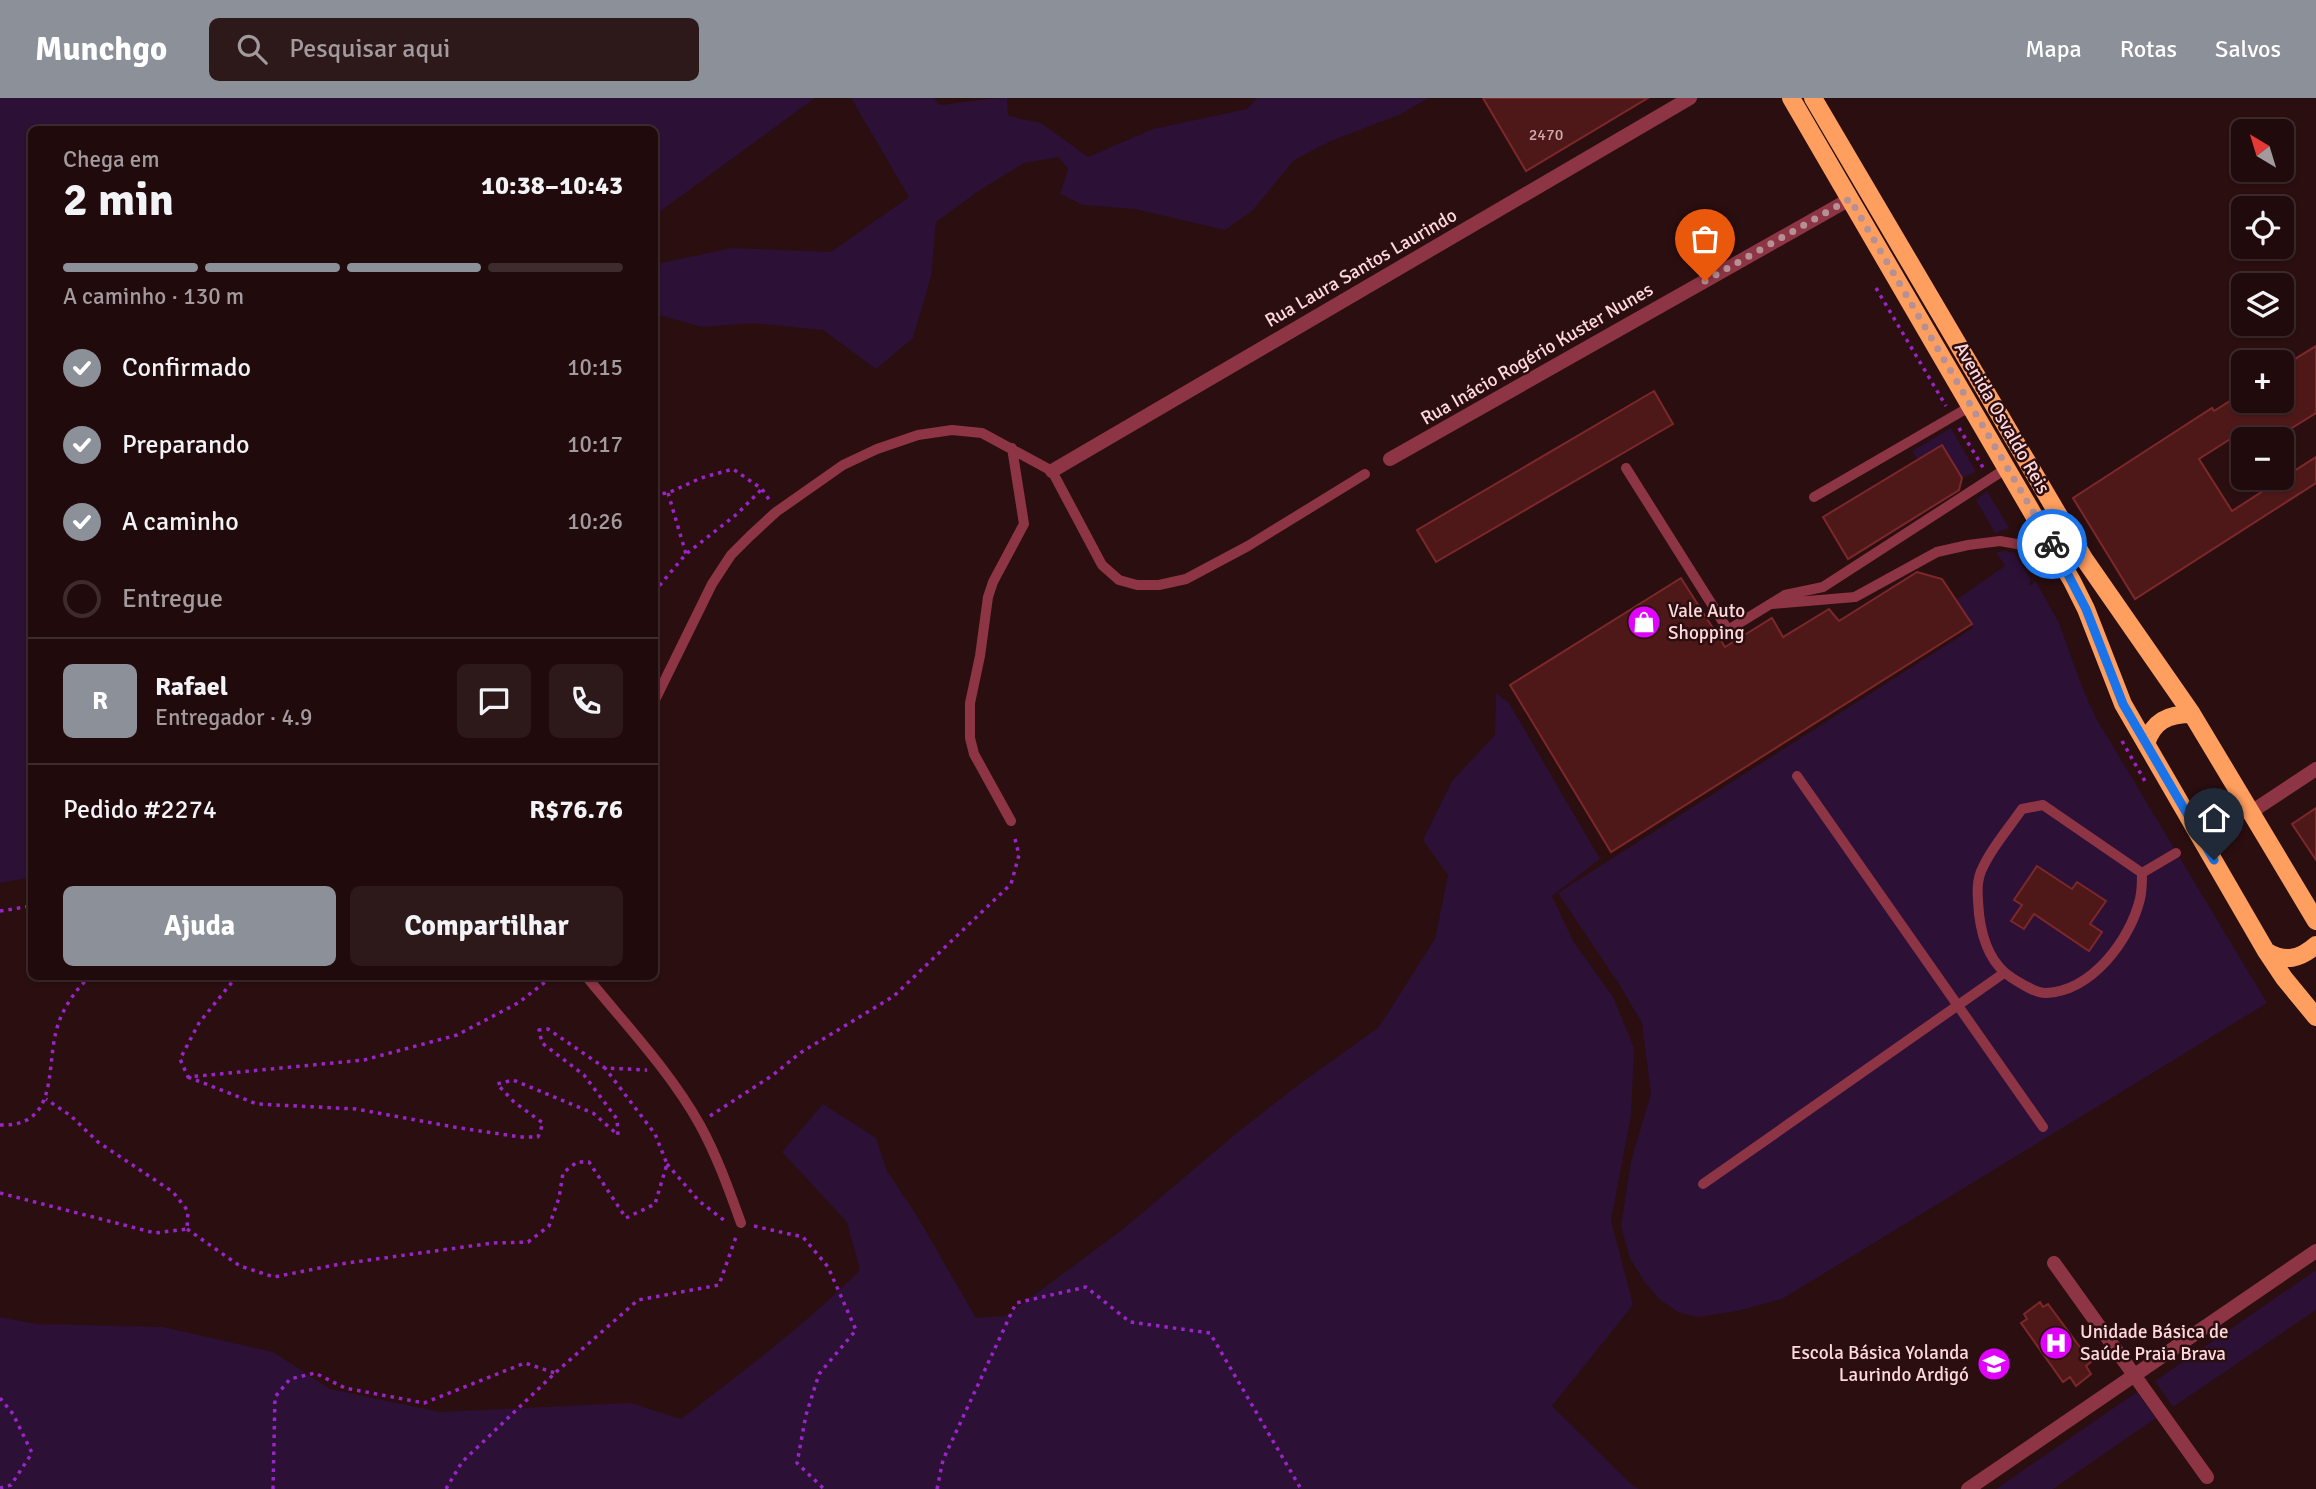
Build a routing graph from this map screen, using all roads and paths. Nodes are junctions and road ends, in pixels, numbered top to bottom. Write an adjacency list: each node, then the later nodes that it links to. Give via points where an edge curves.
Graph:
1 (1690, 98): 10 (street, Rua Laura Santos Laurindo)
2 (1791, 98): 4 (main road, Avenida Osvaldo Reis)
3 (1813, 98): 24 (main road, Avenida Osvaldo Reis, via 2085,560)
4 (1850, 199): 5 (main road, Avenida Osvaldo Reis); 7 (street, Rua Inácio Rogério Kuster Nunes)
5 (1971, 406): 9 (main road, Avenida Osvaldo Reis); 15 (lane)
6 (1012, 447): 10 (lane); 16 (lane, via 982,433 952,430 918,435 843,465); 29 (lane, via 1024,524 988,597 969,718 974,754)
7 (1390, 459)
8 (1626, 468): 22 (lane, via 1728,630)
9 (2007, 468): 17 (main road, Avenida Osvaldo Reis); 20 (lane, via 1823,587)
10 (1052, 471): 11 (lane, via 1102,565 1119,580 1137,585 1186,579)
11 (1365, 474)
12 (762, 489): 13 (path, via 733,469); 16 (path); 18 (path)
13 (668, 493): 14 (path); 18 (path)
14 (658, 494)
15 (1814, 497)
16 (776, 512): 23 (lane, via 731,555 712,584)
17 (2055, 551): 21 (lane, via 2000,541 1968,545 1937,552 1855,597); 25 (main road, Avenida Osvaldo Reis, via 2086,609 2123,704)
18 (686, 554): 19 (path)
19 (658, 587)
20 (1812, 588): 21 (lane); 22 (lane)
21 (1818, 601): 22 (lane)
22 (1768, 604)
23 (658, 694)
24 (2192, 714): 25 (main road, via 2157,723); 28 (main road, Avenida Osvaldo Reis)
25 (2146, 744): 36 (main road, Avenida Osvaldo Reis)
26 (2316, 769): 28 (street)
27 (1797, 776): 42 (lane)
28 (2251, 812): 34 (main road, Avenida Osvaldo Reis)
29 (1012, 821): 48 (path, via 1019,855 1011,884 894,996 800,1053)
30 (2176, 853): 31 (lane)
31 (2142, 873): 37 (lane, via 2141,898 2131,924 2094,974 2045,993); 37 (lane, via 2043,805 2022,809 1983,866 1977,886 1981,933)
32 (28, 907): 33 (path)
33 (0, 911)
34 (2316, 921)
35 (2316, 944): 36 (main road, via 2297,958 2276,957)
36 (2266, 951): 43 (main road, Avenida Osvaldo Reis)
37 (2004, 973): 42 (lane)
38 (86, 980): 47 (path, via 76,988 55,1033)
39 (234, 980): 46 (path, via 199,1023 180,1059)
40 (548, 980): 46 (path, via 517,1003 457,1035 364,1060)
41 (589, 980): 45 (lane)
42 (1958, 1005): 50 (lane); 52 (lane)
43 (2316, 1017)
44 (605, 1068): 45 (path); 46 (path, via 548,1029 539,1030 542,1043 584,1075 617,1119 618,1135 593,1113 513,1080 496,1084 543,1124 538,1137 356,1109 257,1104); 51 (path, via 654,1134)
45 (663, 1071): 48 (lane)
46 (188, 1077)
47 (46, 1099): 49 (path, via 15,1126); 55 (path, via 98,1142 173,1192 188,1211)
48 (699, 1123): 54 (lane)
49 (0, 1125)
50 (2043, 1127)
51 (667, 1164): 54 (path, via 699,1201 724,1221); 55 (path, via 655,1204 626,1219 589,1162 577,1162 564,1173 549,1226 528,1242 493,1243 274,1276 240,1266)
52 (1703, 1184)
53 (0, 1193): 55 (path, via 155,1233)
54 (741, 1223): 58 (path, via 719,1285 638,1300); 65 (path, via 803,1237 828,1267 856,1330 819,1374 806,1415 797,1464)
55 (187, 1229)
56 (2316, 1251): 59 (street)
57 (2054, 1263): 59 (street)
58 (555, 1373): 63 (path, via 525,1363 424,1404 345,1388 314,1373 290,1379 275,1397); 64 (path, via 462,1462)
59 (2134, 1375): 61 (street); 68 (street)
60 (0, 1398): 62 (path, via 32,1453 11,1485)
61 (2207, 1477)
62 (0, 1488)
63 (272, 1489)
64 (446, 1489)
65 (824, 1489)
66 (937, 1489): 67 (path, via 943,1460 1016,1303 1086,1287 1130,1322 1210,1333)
67 (1301, 1489)
68 (1968, 1489)

